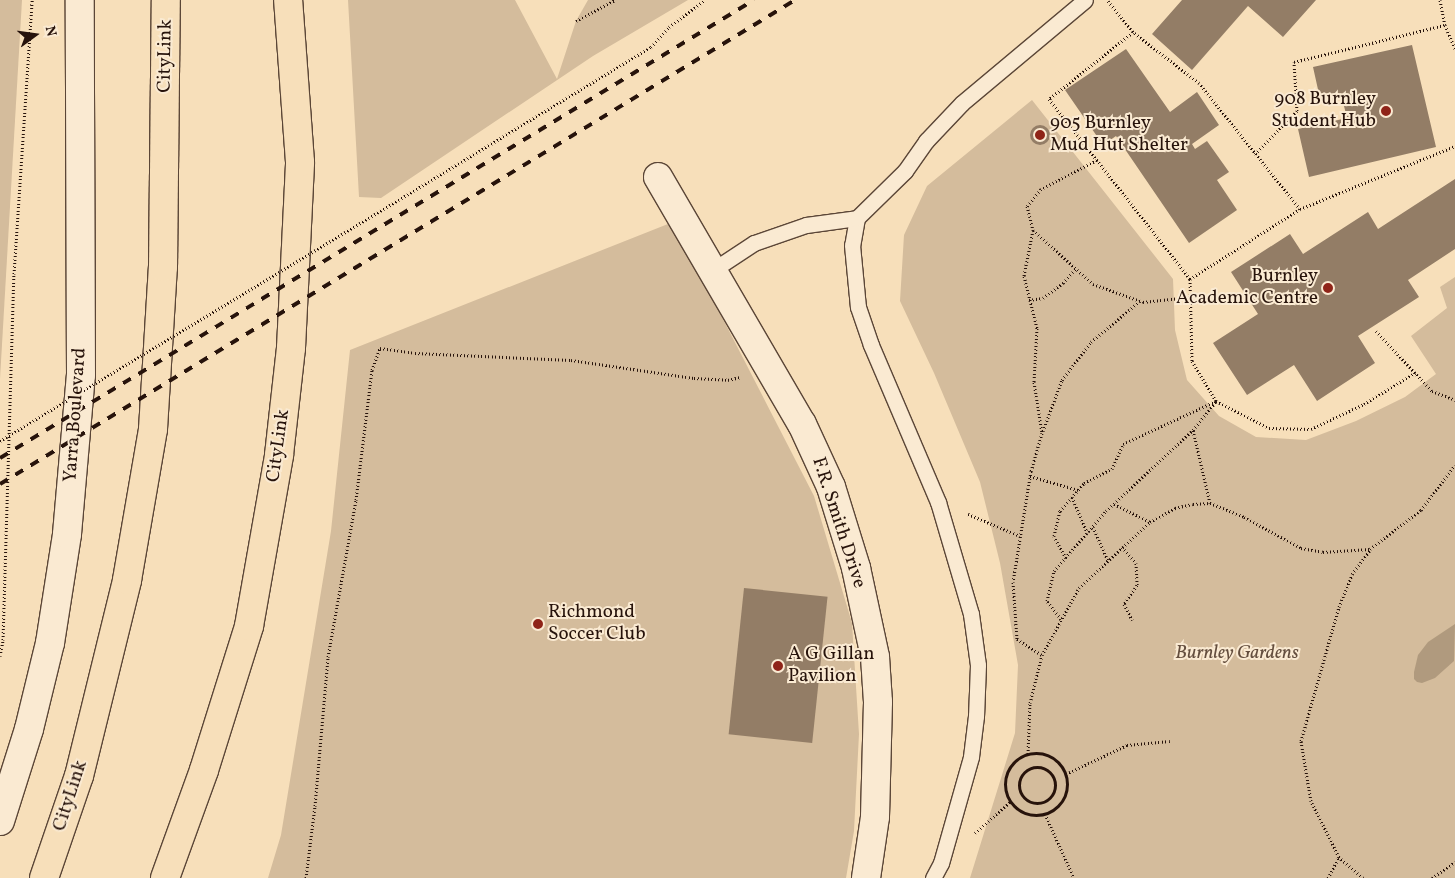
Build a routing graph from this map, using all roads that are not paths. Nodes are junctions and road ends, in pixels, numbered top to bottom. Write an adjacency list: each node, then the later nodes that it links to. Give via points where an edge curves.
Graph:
1 (80, 0): 8 (street, Yarra Boulevard, via 81,376 67,534 47,653 29,729)
2 (166, 0): 9 (highway, CityLink, via 163,267 153,429 127,580 80,776)
3 (288, 0): 10 (highway, CityLink, via 300,162 291,348 279,455 249,626 204,770)
4 (1085, 0): 6 (lane, via 962,103)
5 (658, 177): 7 (street, F.R. Smith Drive)
6 (857, 218): 7 (lane, via 806,225 754,243); 12 (lane, via 852,245 858,307 938,502 971,614 978,665 971,757 941,863)
7 (713, 270): 11 (street, F.R. Smith Drive, via 802,424 831,487 856,568 873,649 878,702 875,817)
8 (0, 821)
9 (44, 878)
10 (165, 878)
11 (866, 878)
12 (933, 878)

